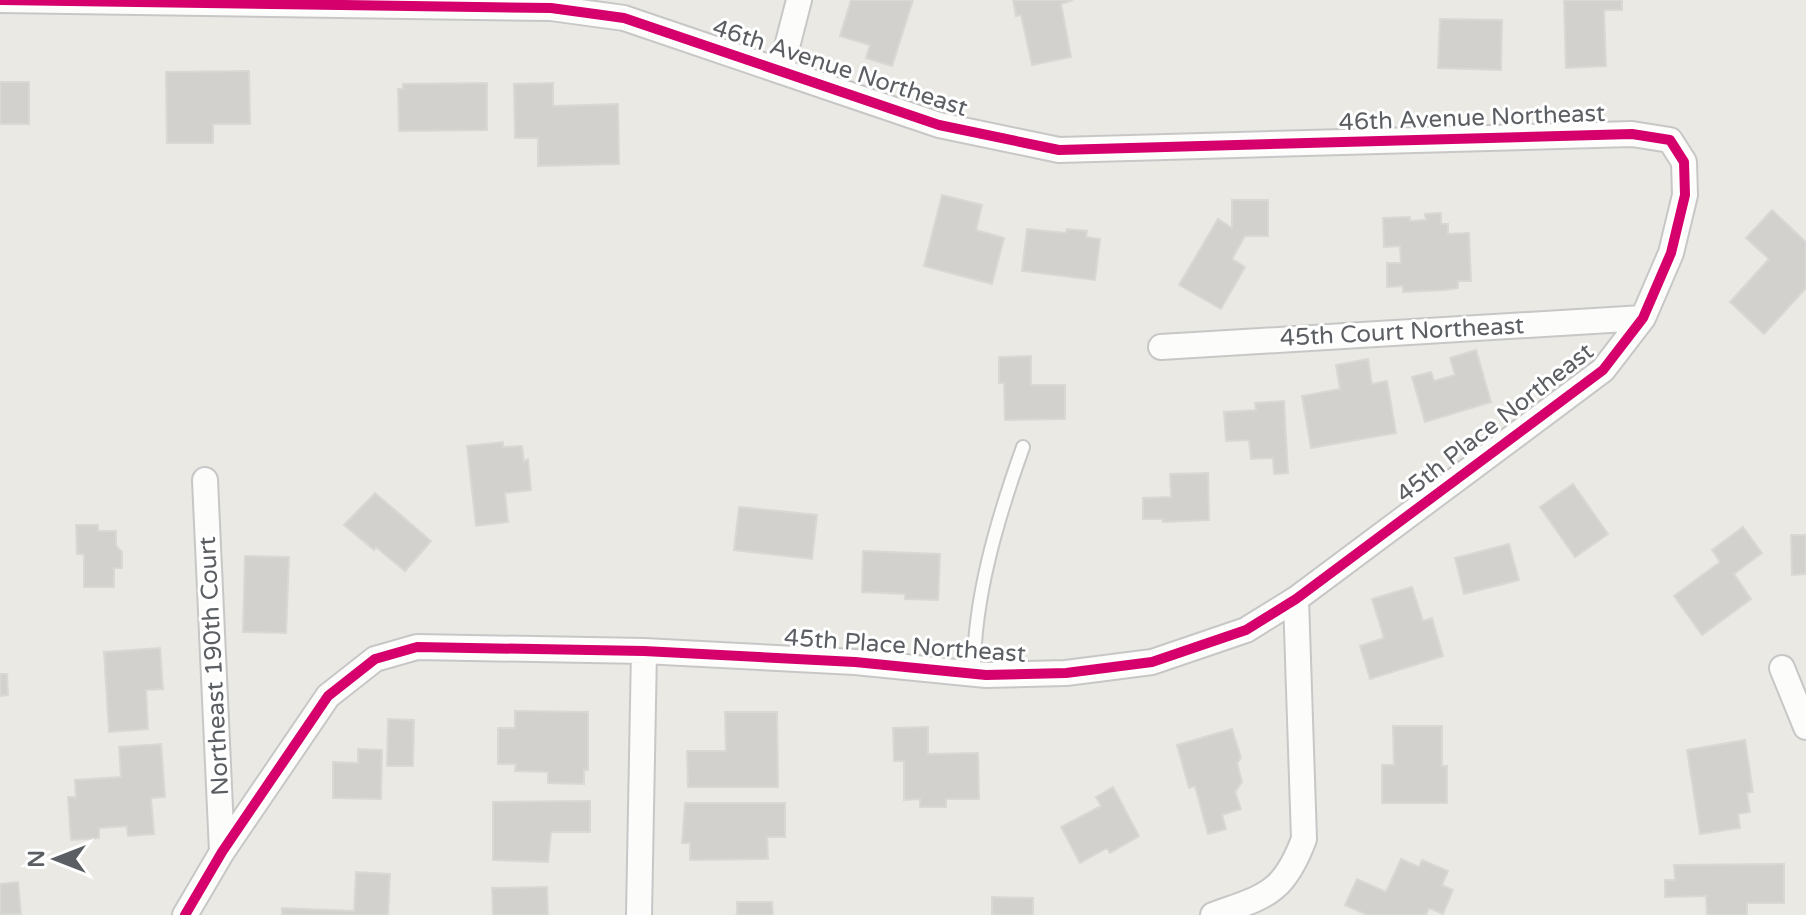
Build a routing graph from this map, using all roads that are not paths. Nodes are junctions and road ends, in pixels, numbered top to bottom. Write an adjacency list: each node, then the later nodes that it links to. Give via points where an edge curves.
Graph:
1 (0, 0): 3 (street, 46th Avenue Northeast, via 551,8 624,18)
2 (799, 0): 3 (street)
3 (781, 70): 4 (street, 46th Avenue Northeast, via 939,125 1059,150 1632,134)
4 (1670, 140): 5 (street, 45th Place Northeast, via 1684,162 1685,195 1671,253)
5 (1643, 318): 6 (street, 45th Court Northeast); 9 (street, 45th Place Northeast, via 1603,370)
6 (1161, 347)
7 (1023, 447): 12 (lane, via 1002,508 973,639)
8 (205, 480): 14 (street, Northeast 190th Court)
9 (1296, 599): 12 (street, 45th Place Northeast, via 1246,630 1152,662 1066,673); 17 (street, via 1304,839 1293,868 1268,895)
10 (644, 651): 12 (street, 45th Place Northeast); 14 (street, 45th Place Northeast, via 417,647 375,659 328,696); 16 (street)
11 (1782, 668): 13 (street)
12 (974, 674)
13 (1806, 727)
14 (222, 852): 15 (street, 45th Place Northeast)
15 (185, 915)
16 (639, 915)
17 (1213, 915)

